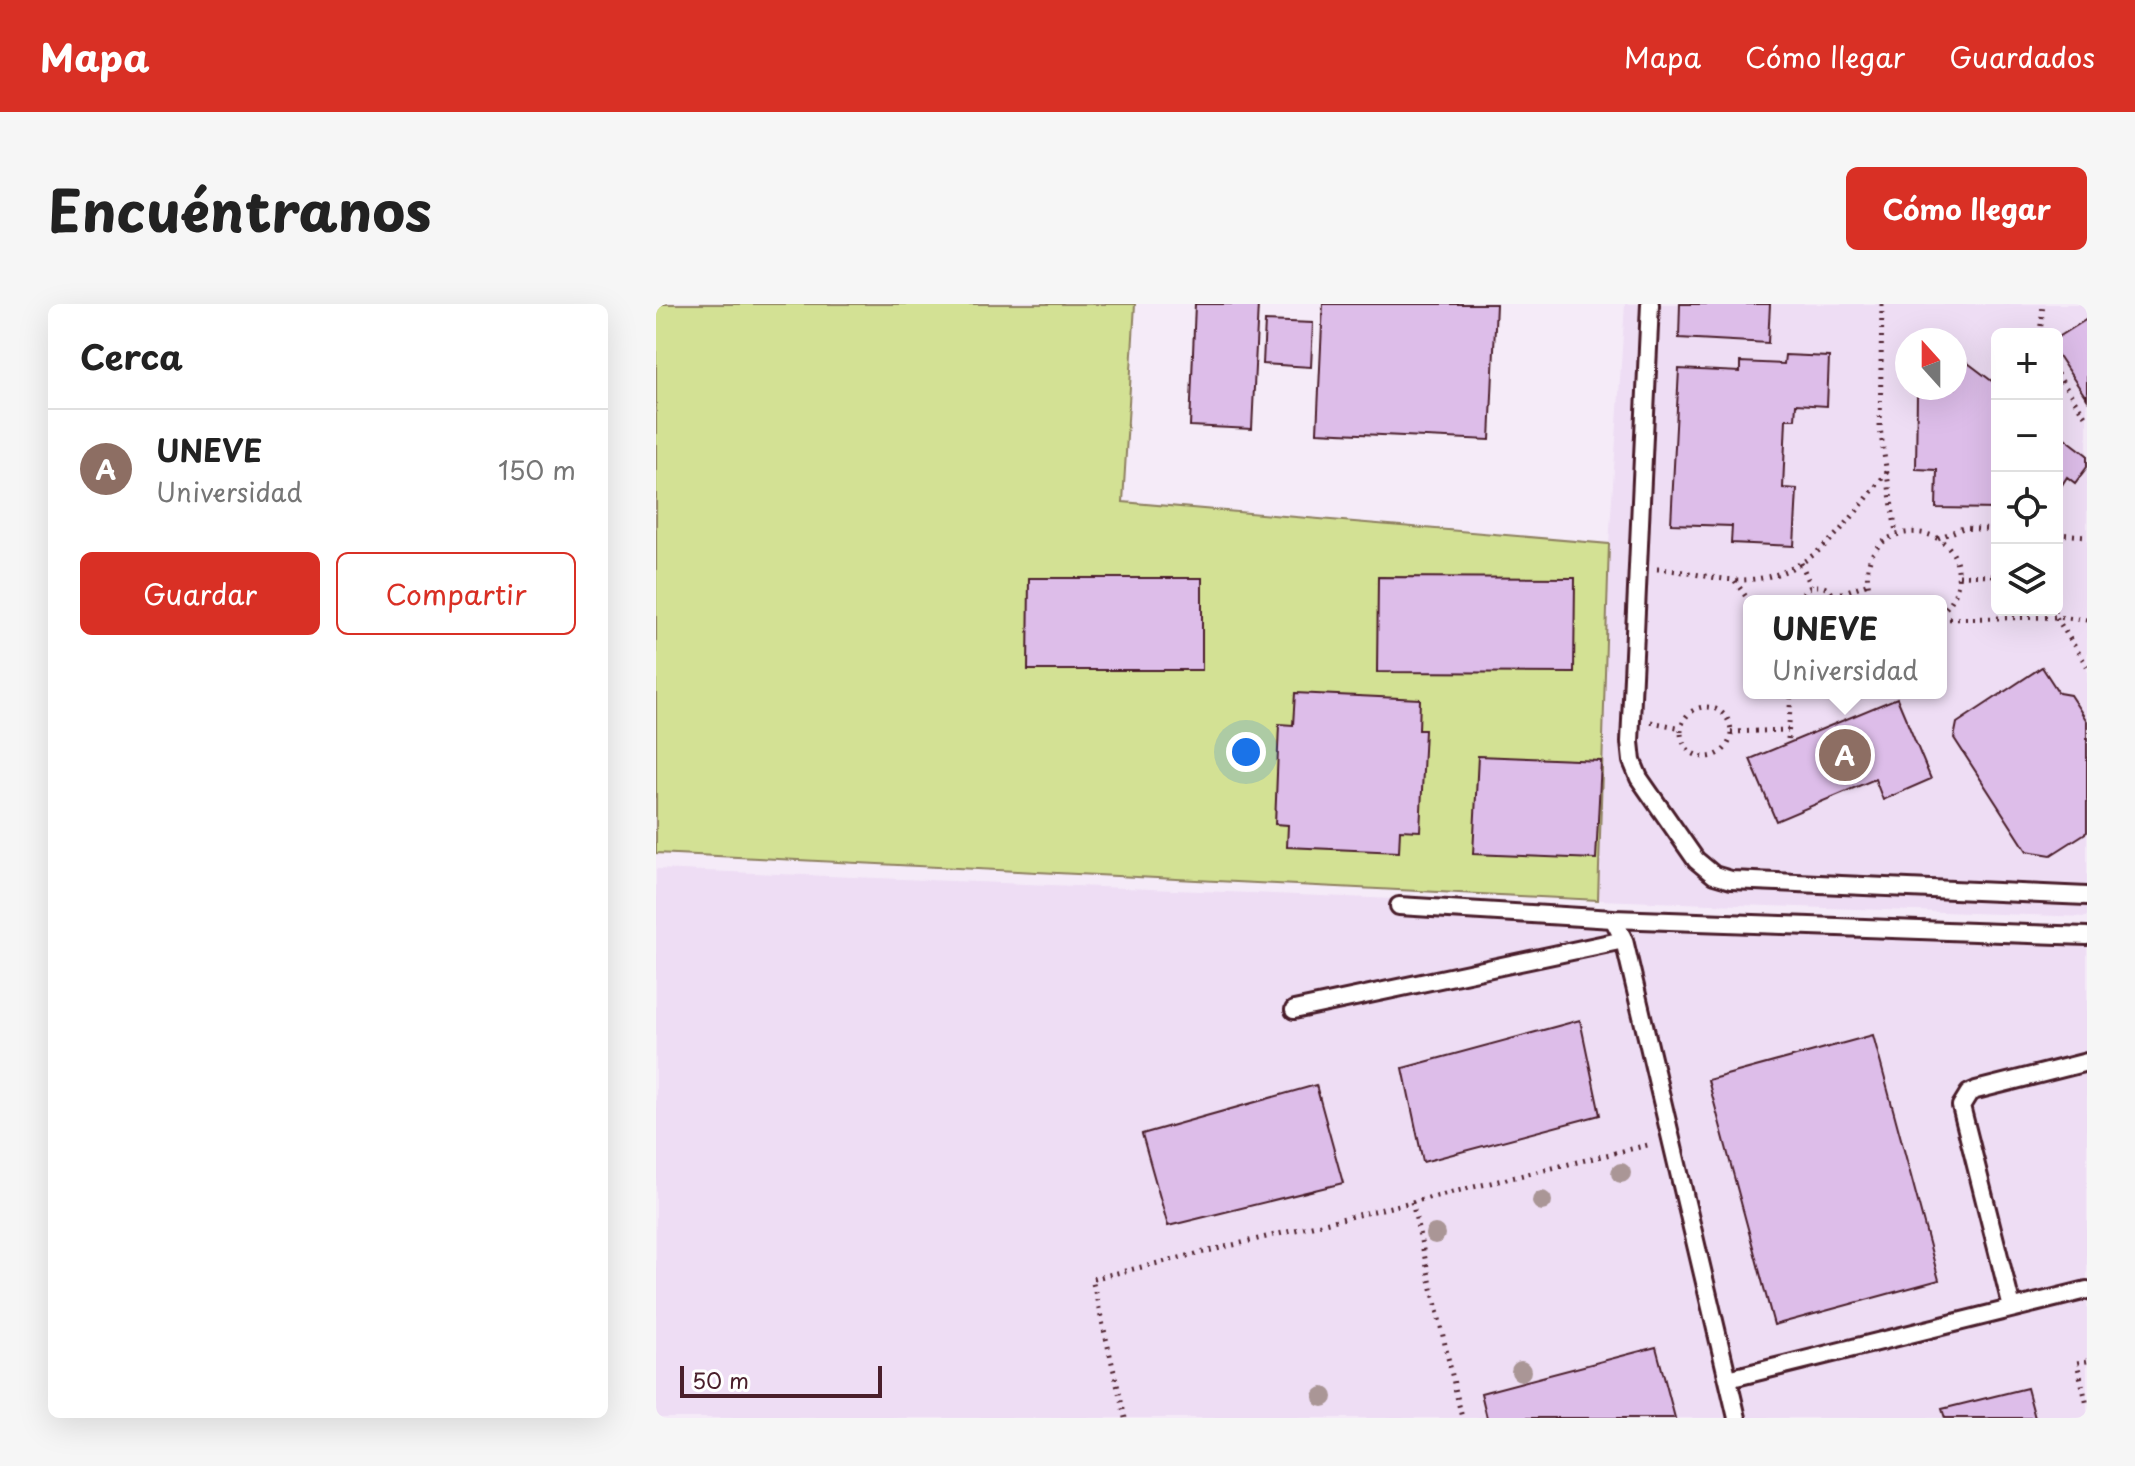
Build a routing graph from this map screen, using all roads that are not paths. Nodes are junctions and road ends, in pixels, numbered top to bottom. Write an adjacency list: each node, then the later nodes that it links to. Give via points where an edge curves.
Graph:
1 (1650, 304): 2 (lane, via 1630,742 1639,778 1696,860 1714,875 1731,880)
2 (2087, 896)
3 (1399, 906): 4 (lane)
4 (1613, 919): 5 (lane); 6 (lane)
5 (2087, 936)
6 (1624, 940): 7 (lane); 11 (lane)
7 (1294, 1010)
8 (2087, 1062): 10 (lane, via 1976,1090 1961,1106)
9 (2087, 1290): 10 (lane)
10 (2012, 1308): 11 (lane)
11 (1728, 1379): 12 (lane)
12 (1737, 1418)

